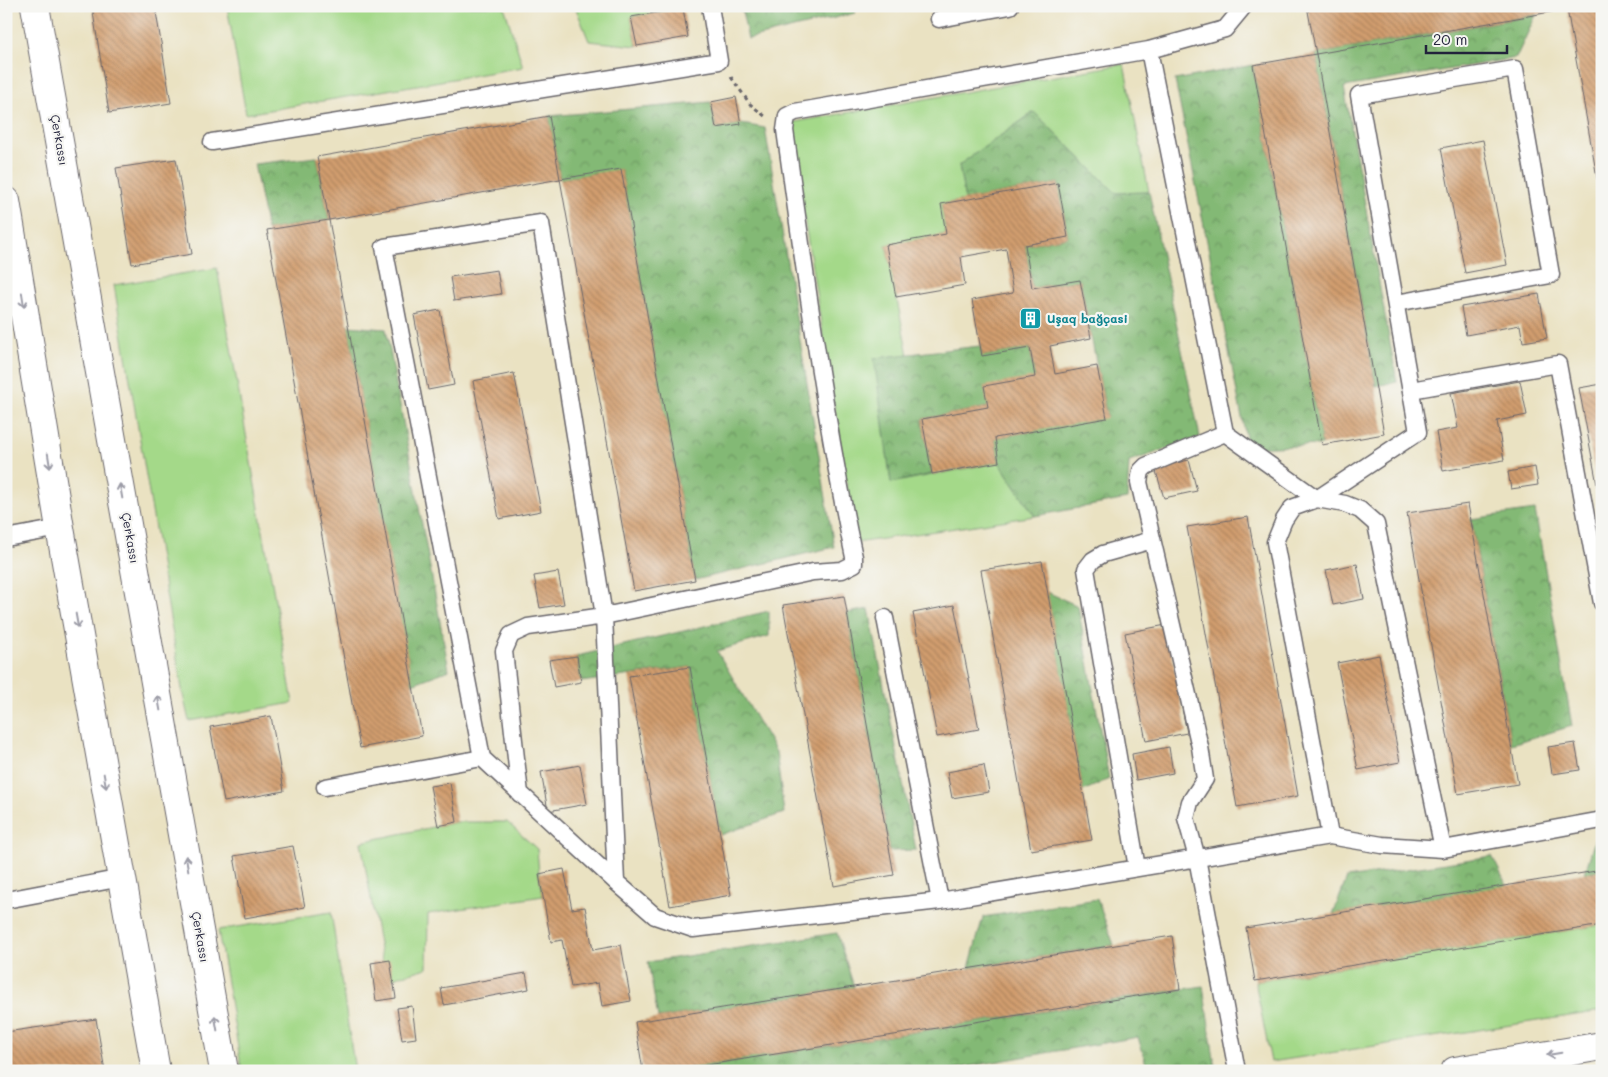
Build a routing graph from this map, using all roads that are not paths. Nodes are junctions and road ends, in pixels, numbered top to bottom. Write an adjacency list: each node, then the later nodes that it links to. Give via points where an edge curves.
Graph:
1 (35, 6): 33 (street, Çerkassı, one-way to 1)
2 (710, 6): 7 (lane, via 719,61)
3 (1010, 6): 5 (lane)
4 (1244, 6): 6 (lane, via 1225,29)
5 (939, 19)
6 (1150, 50): 11 (lane); 17 (lane, via 795,112 788,116 785,130 810,312 854,564 842,570 813,572)
7 (212, 142)
8 (6, 200): 13 (street, one-way to 13)
9 (1396, 303): 9 (lane, via 1359,95 1516,69 1551,275); 10 (lane)
10 (1411, 390): 12 (lane, via 1418,432); 16 (lane, via 1558,364)
11 (1225, 433): 12 (lane); 15 (lane, via 1141,471 1139,482)
12 (1317, 499): 23 (lane, via 1292,508 1275,542); 24 (lane, via 1360,510 1376,524)
13 (60, 528): 14 (lane); 27 (street, one-way to 27)
14 (6, 538)
15 (1152, 540): 25 (lane, via 1205,779 1190,802 1186,818); 26 (lane, via 1103,554 1086,569)
16 (1602, 603)
17 (604, 616): 19 (lane, via 541,223 384,247); 21 (lane, via 528,627 511,635 504,651); 28 (lane)
18 (885, 618): 30 (lane)
19 (482, 758): 20 (lane); 21 (lane)
20 (326, 787)
21 (520, 794): 28 (lane)
22 (1602, 820): 24 (lane)
23 (1330, 836): 24 (lane, via 1382,845); 25 (lane)
24 (1443, 849)
25 (1197, 858): 26 (lane); 34 (lane)
26 (1137, 868): 30 (lane)
27 (122, 878): 29 (lane); 32 (street)
28 (616, 882): 30 (lane, via 655,916 693,929)
29 (6, 900)
30 (940, 901)
31 (1602, 1046): 35 (street, one-way to 35)
32 (156, 1071)
33 (224, 1071)
34 (1237, 1071)
35 (1455, 1071)

